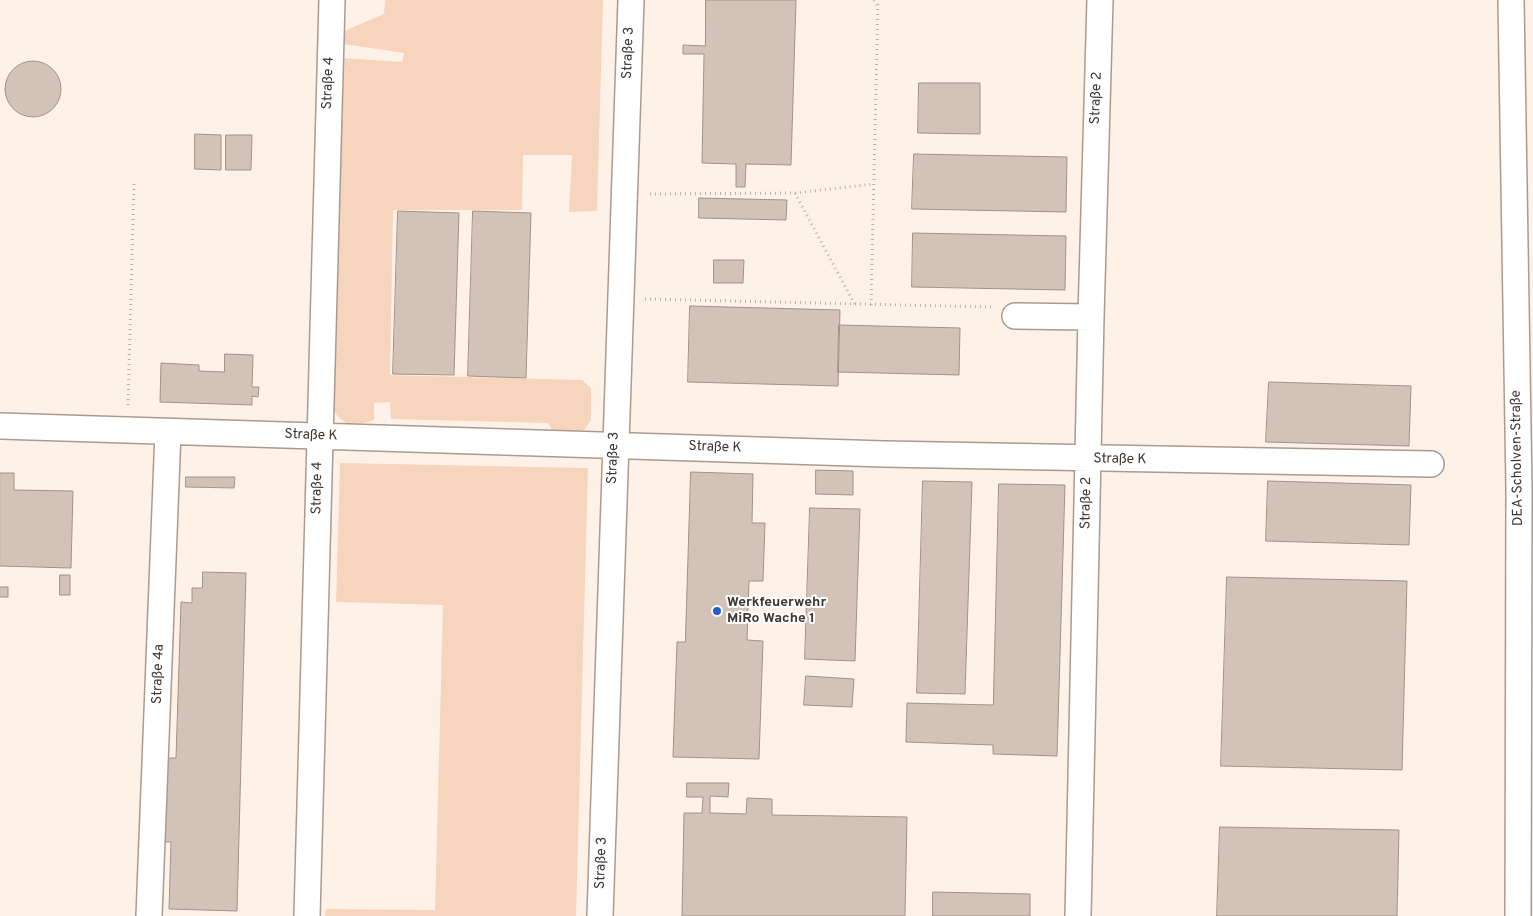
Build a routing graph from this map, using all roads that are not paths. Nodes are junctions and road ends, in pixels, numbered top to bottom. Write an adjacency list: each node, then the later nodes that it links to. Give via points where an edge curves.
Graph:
1 (332, 0): 9 (street, Straße 4)
2 (631, 0): 10 (street, Straße 3)
3 (1100, 0): 6 (street, Straße 2)
4 (1511, 0): 17 (street, DEA-Scholven-Straße, via 1519,489)
5 (1016, 316): 6 (street)
6 (1090, 317): 11 (street, Straße 2)
7 (0, 426): 8 (street, Straße K)
8 (168, 432): 9 (street, Straße K); 13 (street, Straße 4a)
9 (319, 436): 10 (street, Straße K); 14 (street, Straße 4)
10 (614, 445): 11 (street, Straße K); 15 (street, Straße 3)
11 (1088, 460): 12 (street, Straße K); 16 (street, Straße 2)
12 (1431, 464)
13 (149, 916)
14 (307, 916)
15 (600, 916)
16 (1078, 916)
17 (1518, 916)

